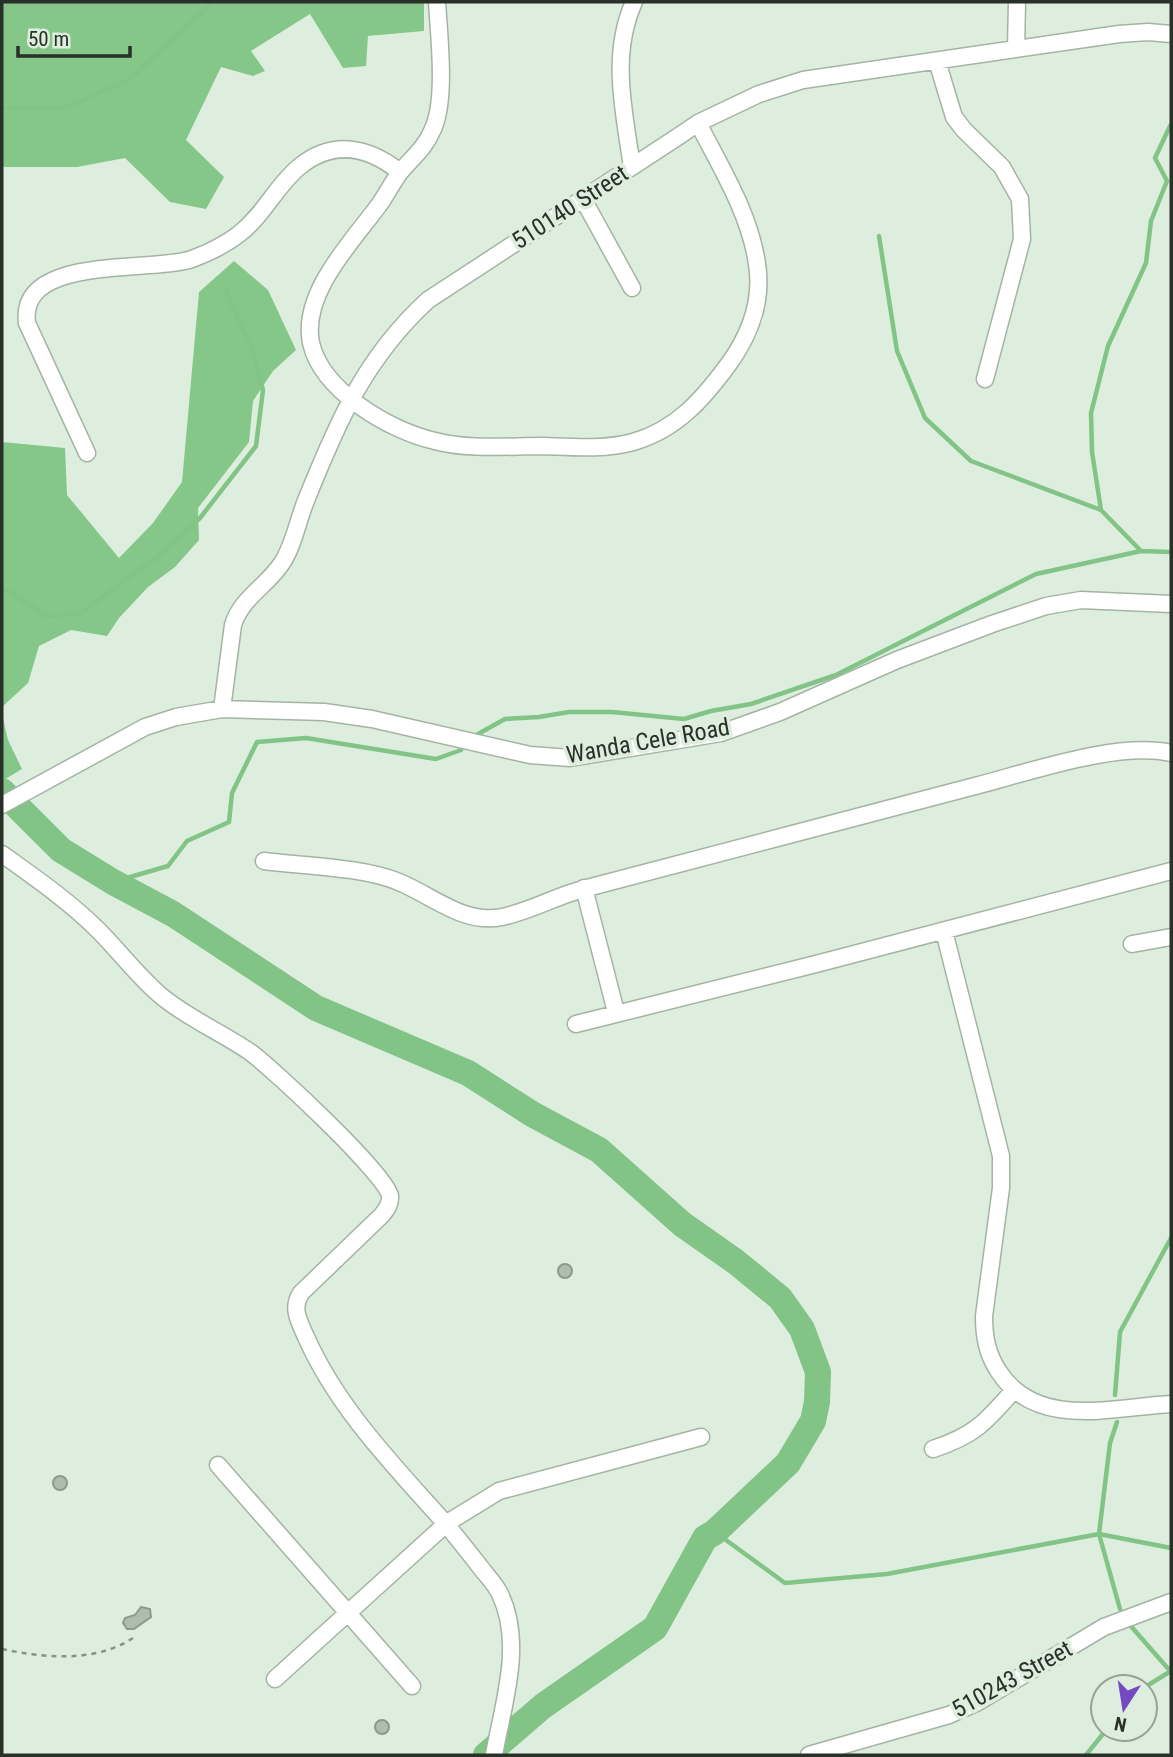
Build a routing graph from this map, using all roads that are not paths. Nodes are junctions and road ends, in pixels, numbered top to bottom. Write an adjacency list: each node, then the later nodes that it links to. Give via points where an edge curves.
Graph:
1 (438, 2): 9 (street, via 440,83 433,130)
2 (634, 2): 8 (street, via 620,50)
3 (1017, 2): 5 (street)
4 (1171, 34): 5 (street, 510140 Street, via 1119,34)
5 (1016, 49): 6 (street, 510140 Street)
6 (937, 61): 7 (street, 510140 Street, via 803,80 759,94); 12 (street, via 954,117 1002,167 1020,199 1022,239)
7 (698, 124): 8 (street, 510140 Street); 13 (street, via 736,196 757,264 758,294 753,322 736,353 688,413 633,442 595,447 463,445 408,433)
8 (632, 167): 10 (street, 510140 Street)
9 (400, 172): 13 (street, via 336,263 316,297 309,324 318,364); 14 (street, via 385,159 362,151 343,148 319,155 299,167 256,218 217,248 190,260 81,273 37,290 25,311 27,323)
10 (583, 199): 11 (street); 13 (street, 510140 Street, via 428,300 376,356)
11 (632, 288)
12 (985, 379)
13 (350, 399): 16 (street, 510140 Street, via 282,563 237,613)
14 (87, 453)
15 (1171, 604): 16 (street, Wanda Cele Road, via 1082,600 1046,606 897,660 721,733 569,758 530,755 324,712)
16 (222, 709): 18 (street, Wanda Cele Road, via 145,727)
17 (1171, 753): 22 (street, via 1139,749 1104,754)
18 (2, 805)
19 (2, 854): 33 (street, via 98,930 162,996 251,1053 362,1155 384,1184 390,1195 382,1215 302,1293 295,1311 317,1363 347,1409)
20 (264, 861): 22 (street, via 398,881 479,919 501,918)
21 (1171, 871): 23 (street)
22 (584, 888): 26 (street)
23 (944, 931): 26 (street); 28 (street, via 1001,1156 984,1335 993,1363)
24 (1171, 937): 25 (street)
25 (1132, 944)
26 (616, 1012): 27 (street)
27 (576, 1024)
28 (1014, 1390): 29 (street, via 1065,1411); 31 (street, via 976,1430)
29 (1171, 1405)
30 (701, 1437): 33 (street, via 499,1491)
31 (933, 1449)
32 (218, 1465): 35 (street)
33 (447, 1523): 35 (street); 38 (street, via 500,1593 510,1630 512,1655)
34 (1171, 1602): 39 (street, 510243 Street, via 1104,1627 949,1715)
35 (349, 1613): 36 (street); 37 (street)
36 (275, 1679)
37 (412, 1686)
38 (494, 1755)
39 (809, 1755)

